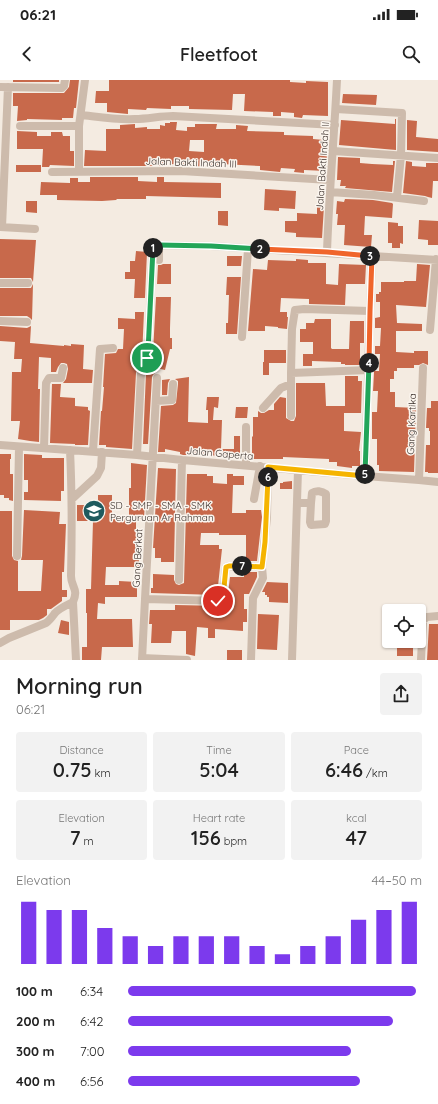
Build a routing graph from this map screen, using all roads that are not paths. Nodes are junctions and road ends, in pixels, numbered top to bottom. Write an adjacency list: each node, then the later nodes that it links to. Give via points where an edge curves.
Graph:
1 (65, 80): 4 (street, via 62,88)
2 (85, 80): 6 (street)
3 (337, 80): 5 (street, Jalan Bakti Indah II)
4 (4, 87): 12 (street)
5 (336, 108): 7 (street, Jalan Bakti Indah II); 11 (street, via 402,113)
6 (81, 115): 7 (street, via 135,120 173,116); 9 (street)
7 (334, 124): 10 (street, Jalan Bakti Indah II)
8 (20, 126): 9 (street)
9 (79, 126): 15 (street)
10 (333, 151): 11 (street); 16 (street, Jalan Bakti Indah II)
11 (401, 155): 13 (street); 18 (street)
12 (3, 158): 20 (street)
13 (438, 158)
14 (52, 172): 15 (street, Jalan Bakti Indah III)
15 (79, 172): 16 (street, Jalan Bakti Indah III, via 181,171)
16 (330, 180): 17 (street, Jalan Bakti Indah II)
17 (330, 192): 18 (street); 24 (street, Jalan Bakti Indah II)
18 (397, 197): 19 (street)
19 (424, 201)
20 (1, 227): 21 (street)
21 (35, 229)
22 (159, 245): 23 (street); 26 (street); 36 (street, via 153,245)
23 (248, 249): 24 (street); 34 (street)
24 (327, 252): 25 (street)
25 (372, 256): 27 (street); 30 (street)
26 (159, 260)
27 (437, 260): 33 (street)
28 (0, 283): 29 (street)
29 (28, 284)
30 (370, 311): 39 (street); 41 (street, via 295,310)
31 (0, 321): 32 (street)
32 (27, 322)
33 (430, 330)
34 (242, 337)
35 (113, 348): 53 (street, via 100,348)
36 (147, 358)
37 (62, 368): 51 (street, via 61,378 48,378 46,383)
38 (423, 368): 62 (street, Gang Kartika)
39 (368, 370): 41 (street); 61 (street)
40 (141, 373): 55 (street)
41 (291, 373): 44 (street)
42 (157, 378): 45 (street, Gang Berkat)
43 (173, 384): 45 (street, via 172,400)
44 (291, 384): 46 (street, via 281,388); 47 (street)
45 (156, 401): 56 (street, Gang Berkat)
46 (263, 408)
47 (291, 416)
48 (246, 427): 58 (street)
49 (0, 445): 50 (street, Jalan Gaperta)
50 (19, 447): 51 (street, Jalan Gaperta); 68 (street)
51 (44, 448): 52 (street, Jalan Gaperta)
52 (70, 450): 53 (street, Jalan Gaperta); 64 (street)
53 (93, 451): 54 (street, Jalan Gaperta)
54 (102, 452): 55 (street, Jalan Gaperta); 64 (street, via 101,468 97,476)
55 (137, 455): 56 (street, Jalan Gaperta)
56 (153, 456): 57 (street, Jalan Gaperta); 71 (street, Gang Berkat)
57 (182, 460): 58 (street, Jalan Gaperta); 70 (street)
58 (246, 465): 59 (street, Jalan Gaperta)
59 (264, 467): 60 (street, Jalan Gaperta); 65 (street); 69 (street, via 266,530)
60 (298, 470): 61 (street, Jalan Gaperta); 66 (street)
61 (365, 476): 62 (street, Jalan Gaperta)
62 (419, 480): 63 (street, Jalan Gaperta)
63 (438, 482)
64 (72, 499): 72 (street, via 71,579 76,592)
65 (254, 499)
66 (297, 500): 67 (street); 79 (street)
67 (311, 500)
68 (17, 556)
69 (262, 567): 71 (street, via 226,567 222,601); 78 (street, via 262,581 253,598)
70 (179, 580)
71 (144, 599): 75 (street, Gang Berkat)
72 (73, 602): 74 (street, via 56,612 46,623); 76 (street)
73 (438, 616): 80 (street, via 423,620)
74 (0, 643)
75 (142, 659): 77 (street)
76 (76, 660)
77 (187, 660)
78 (251, 660)
79 (292, 660)
80 (421, 660)

